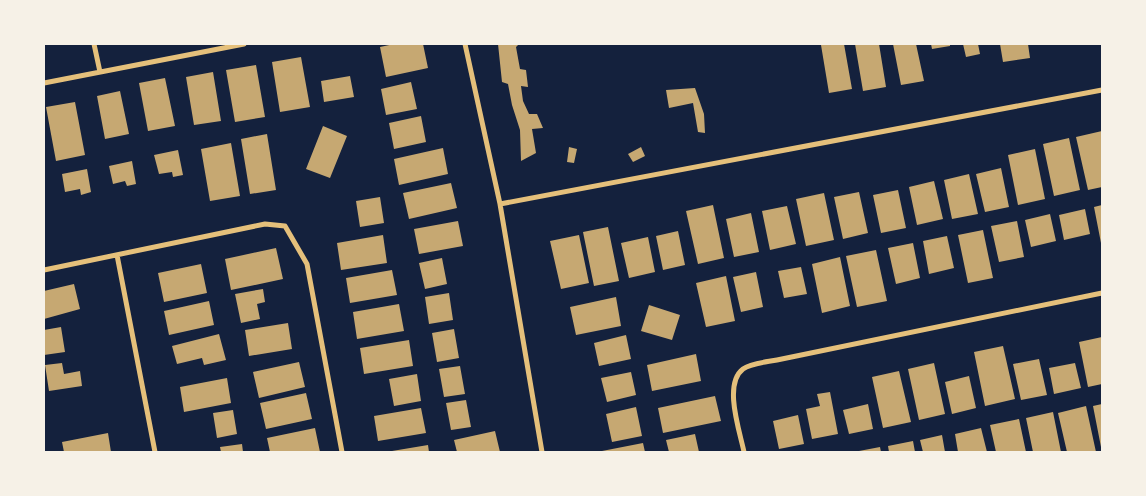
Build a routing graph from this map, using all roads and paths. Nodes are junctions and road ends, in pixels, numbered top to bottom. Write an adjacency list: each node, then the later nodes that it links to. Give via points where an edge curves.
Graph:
1 (94, 44): 4 (street)
2 (244, 44): 4 (street)
3 (465, 44): 7 (street)
4 (100, 72): 5 (street)
5 (44, 83)
6 (1102, 90): 7 (street)
7 (500, 204): 13 (street)
8 (117, 255): 9 (street); 11 (street); 12 (street, via 265,224 285,226 307,264)
9 (44, 270)
10 (1102, 293): 14 (street, via 742,370 732,394)
11 (155, 452)
12 (342, 452)
13 (542, 452)
14 (744, 452)

